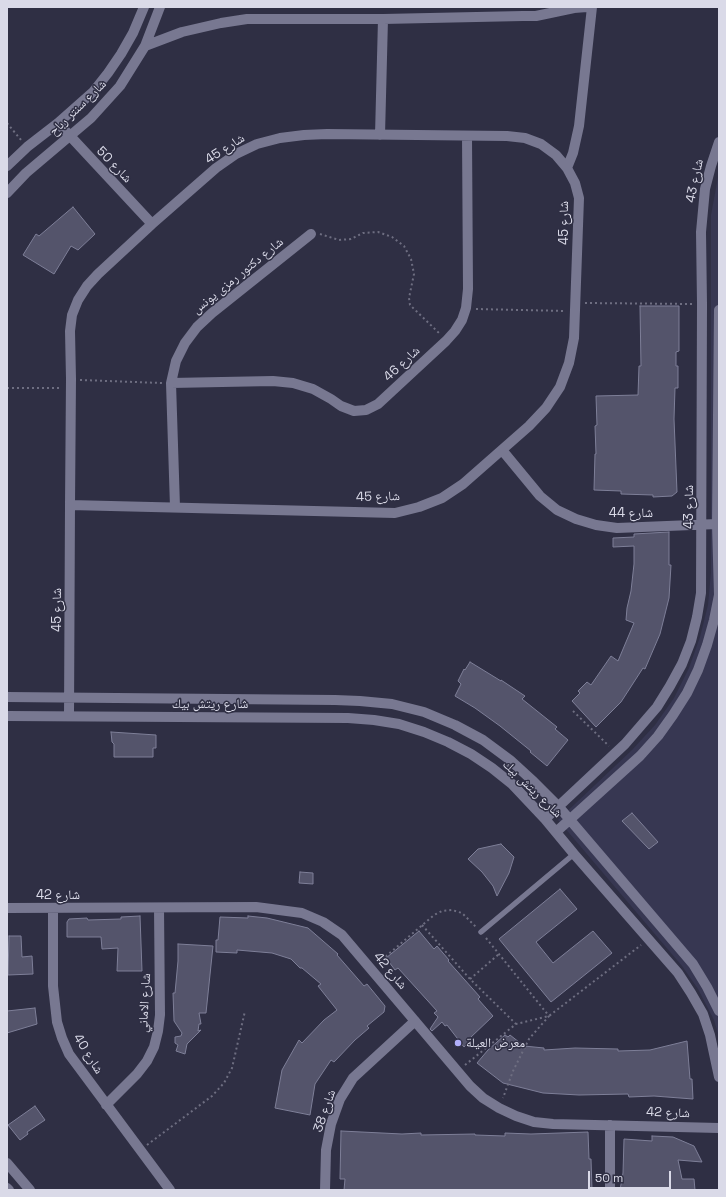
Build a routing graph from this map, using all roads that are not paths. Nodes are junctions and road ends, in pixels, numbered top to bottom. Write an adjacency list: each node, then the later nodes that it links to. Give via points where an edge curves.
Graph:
1 (144, 7): 8 (street, شارع سنتر رباح, via 133,33 108,73 93,92)
2 (160, 7): 7 (street, شارع سنتر رباح)
3 (575, 7): 4 (street); 6 (street, via 536,16)
4 (587, 7)
5 (592, 7): 14 (street, via 579,126)
6 (383, 19): 7 (street, via 248,19 182,32); 9 (street)
7 (145, 46): 11 (street, شارع سنتر رباح, via 115,92)
8 (58, 123): 11 (street, شارع 50); 13 (street, شارع سنتر رباح)
9 (380, 134): 10 (street, شارع 45); 16 (street, شارع 45, via 304,135 257,144 216,168)
10 (467, 136): 14 (street, شارع 45, via 524,138 541,144 556,155); 19 (street, شارع 46, via 466,308 462,320 446,341 378,404 366,410 354,411 313,389 293,383)
11 (70, 137): 15 (street, شارع سنتر رباح, via 26,173); 16 (street, شارع 50)
12 (719, 142): 24 (street, شارع 43, via 705,189 702,209)
13 (7, 166)
14 (567, 168): 20 (street, شارع 45, via 575,183 578,198 574,338 570,363 560,387 546,408)
15 (7, 193)
16 (152, 224): 21 (street, شارع 45, via 87,286 72,315)
17 (311, 234): 19 (street, شارع دكتور رمزى يونس, via 197,326 176,362)
18 (719, 310): 23 (street)
19 (171, 383): 22 (street, شارع دكتور رمزى يونس)
20 (502, 450): 22 (street, شارع 45, via 463,484 442,498 419,507 395,512); 24 (street, شارع 44, via 540,496 557,510 576,519 617,528)
21 (70, 505): 22 (street, شارع 45); 25 (street, شارع 45)
22 (175, 507)
23 (717, 524): 24 (street, شارع 44); 31 (street, via 719,595 705,652 687,693 673,716 640,756)
24 (702, 525): 29 (street, شارع 43, via 701,593 691,641 682,664 657,707 641,726)
25 (69, 697): 26 (street, شارع ريتش بيك); 28 (street, شارع 45); 29 (street, شارع ريتش بيك, via 335,700 392,704 424,712 483,740 524,773)
26 (7, 698)
27 (7, 716): 28 (street, شارع ريتش بيك)
28 (69, 716): 30 (street, شارع ريتش بيك, via 324,717 399,724 436,737 471,754 512,784)
29 (558, 807): 30 (street, شارع 43); 31 (street, شارع ريتش بيك)
30 (545, 819): 32 (street, شارع ريتش بيك)
31 (570, 820): 32 (street); 38 (street, شارع ريتش بيك, via 693,964)
32 (556, 832): 33 (street, شارع ريتش بيك)
33 (574, 854): 37 (lane); 40 (street, شارع ريتش بيك, via 678,973 692,993 710,1035)
34 (7, 908): 35 (street, شارع 42)
35 (53, 908): 36 (street, شارع 42); 41 (street, شارع 40, via 52,986 62,1038 70,1054)
36 (160, 908): 39 (street, شارع 42, via 256,907 302,913 323,922 342,935); 41 (street, شارع الاماني, via 160,1015 154,1047 137,1074)
37 (481, 932)
38 (719, 1011)
39 (414, 1021): 42 (street, شارع 42, via 470,1086 499,1108 534,1122); 47 (street, شارع 38, via 353,1078 340,1099 331,1124 326,1150)
40 (719, 1077)
41 (106, 1104): 46 (street, شارع 40)
42 (610, 1125): 43 (street, شارع 42); 48 (street)
43 (719, 1128)
44 (7, 1163): 45 (street)
45 (30, 1190)
46 (170, 1190)
47 (325, 1190)
48 (610, 1190)

